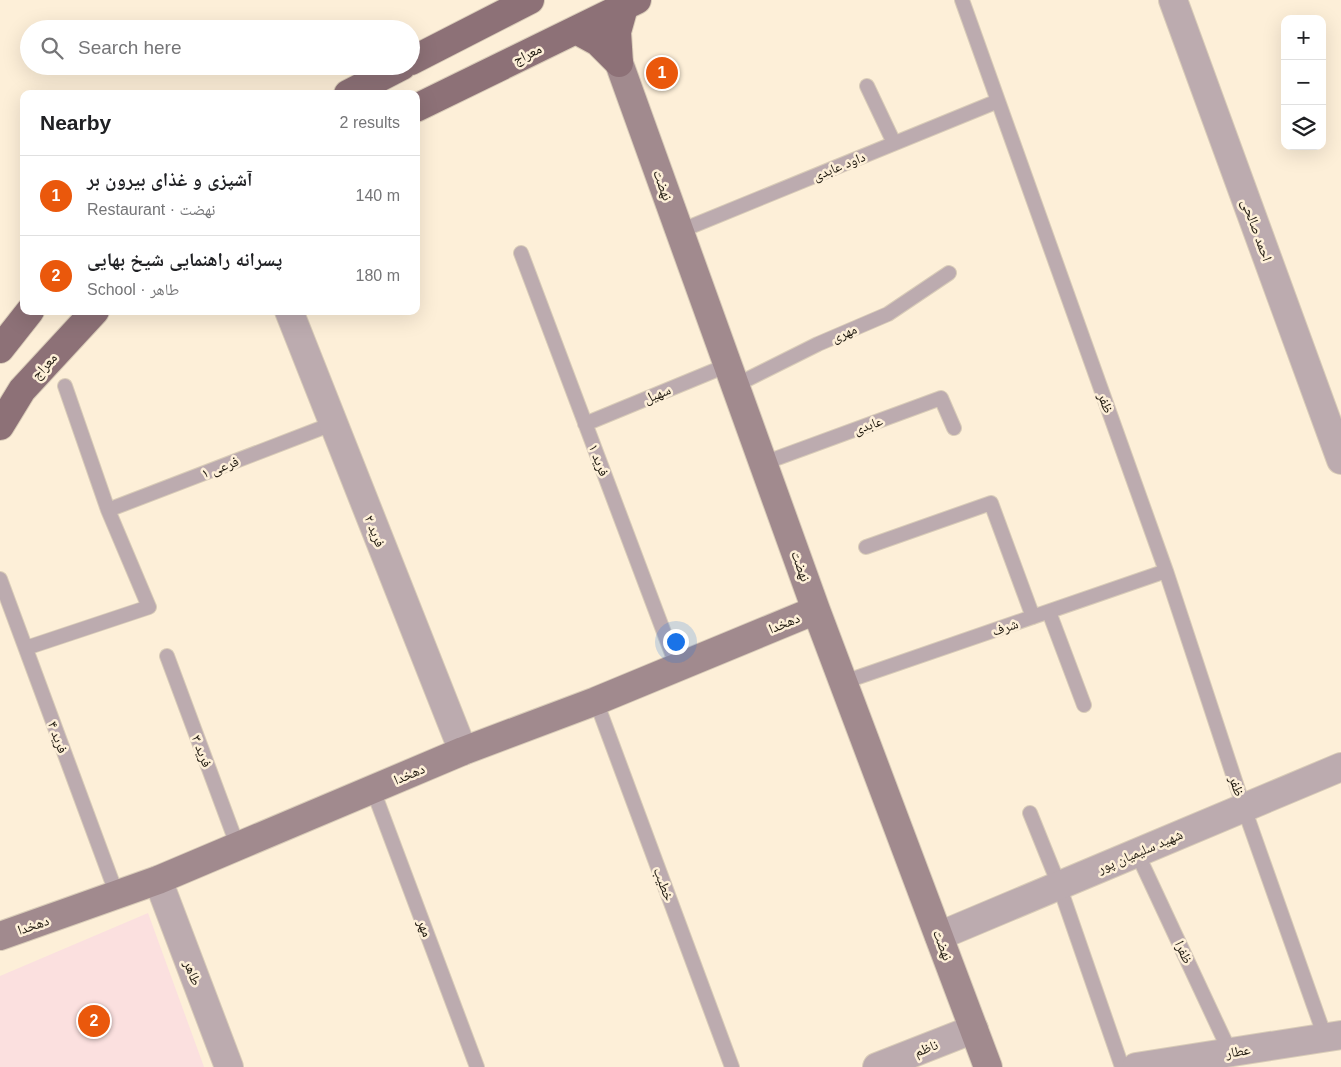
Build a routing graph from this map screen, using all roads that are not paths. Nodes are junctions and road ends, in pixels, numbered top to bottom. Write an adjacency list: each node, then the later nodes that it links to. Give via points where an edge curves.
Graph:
1 (530, 0): 6 (main road)
2 (962, 0): 11 (lane, ظفر)
3 (1173, 0): 27 (street, احمد صالحی)
4 (631, 3): 5 (main road, معراج); 7 (main road, via 617,32)
5 (576, 30): 7 (main road, via 598,42); 12 (main road, معراج)
6 (420, 56)
7 (619, 63): 14 (street, نهضت)
8 (385, 75): 10 (main road)
9 (867, 86): 13 (lane)
10 (356, 90)
11 (998, 101): 13 (lane, داود عابدی); 31 (lane, ظفر)
12 (420, 106)
13 (894, 143): 14 (lane, داود عابدی)
14 (680, 231): 21 (street, نهضت)
15 (521, 253): 24 (lane, فرید ۱)
16 (949, 273): 21 (lane, مهری, via 888,314)
17 (27, 315): 20 (main road)
18 (91, 315): 25 (main road, معراج, via 22,390)
19 (291, 315): 23 (street, فرید ۲)
20 (0, 349)
21 (732, 375): 24 (lane, سهیل); 28 (street, نهضت)
22 (65, 386): 29 (lane)
23 (332, 424): 29 (lane, فرعی ۱); 42 (street, فرید ۲)
24 (585, 424): 38 (lane, فرید ۱)
25 (0, 426)
26 (954, 428): 28 (lane, عابدی, via 941,398)
27 (1341, 460)
28 (764, 463): 33 (street, نهضت)
29 (108, 510): 36 (lane, via 149,607)
30 (866, 547): 35 (lane, via 991,504)
31 (1166, 571): 34 (lane, شرف); 45 (lane, ظفر)
32 (0, 579): 36 (lane, فرید ۴)
33 (816, 610): 38 (street, دهخدا); 39 (street, نهضت)
34 (1050, 612): 35 (lane, شرف); 41 (lane)
35 (1033, 617): 39 (lane, شرف)
36 (26, 648): 51 (lane, فرید ۴)
37 (167, 656): 47 (lane, فرید ۳)
38 (677, 667): 40 (street, دهخدا)
39 (844, 682): 53 (street, نهضت)
40 (596, 701): 42 (street, دهخدا); 59 (lane, خطیب)
41 (1084, 705)
42 (463, 751): 44 (street, دهخدا)
43 (1341, 767): 45 (street, شهید سلیمیان پور)
44 (373, 790): 47 (street, دهخدا); 58 (lane, مهر)
45 (1244, 808): 48 (street, شهید سلیمیان پور); 55 (lane, ظفر)
46 (1030, 813): 50 (lane)
47 (238, 847): 49 (street, دهخدا)
48 (1137, 853): 50 (street, شهید سلیمیان پور); 56 (lane, ظفرا)
49 (158, 880): 51 (street, دهخدا); 57 (street, طاهر)
50 (1059, 885): 53 (street, شهید سلیمیان پور); 62 (lane)
51 (117, 895): 52 (street, دهخدا)
52 (0, 936)
53 (939, 936): 54 (street, نهضت)
54 (974, 1029): 60 (street, ناظم); 61 (street, نهضت)
55 (1333, 1036): 56 (street, عطار)
56 (1230, 1052): 62 (street, عطار)
57 (229, 1067)
58 (477, 1067)
59 (732, 1067)
60 (877, 1067)
61 (988, 1067)
62 (1137, 1067)

